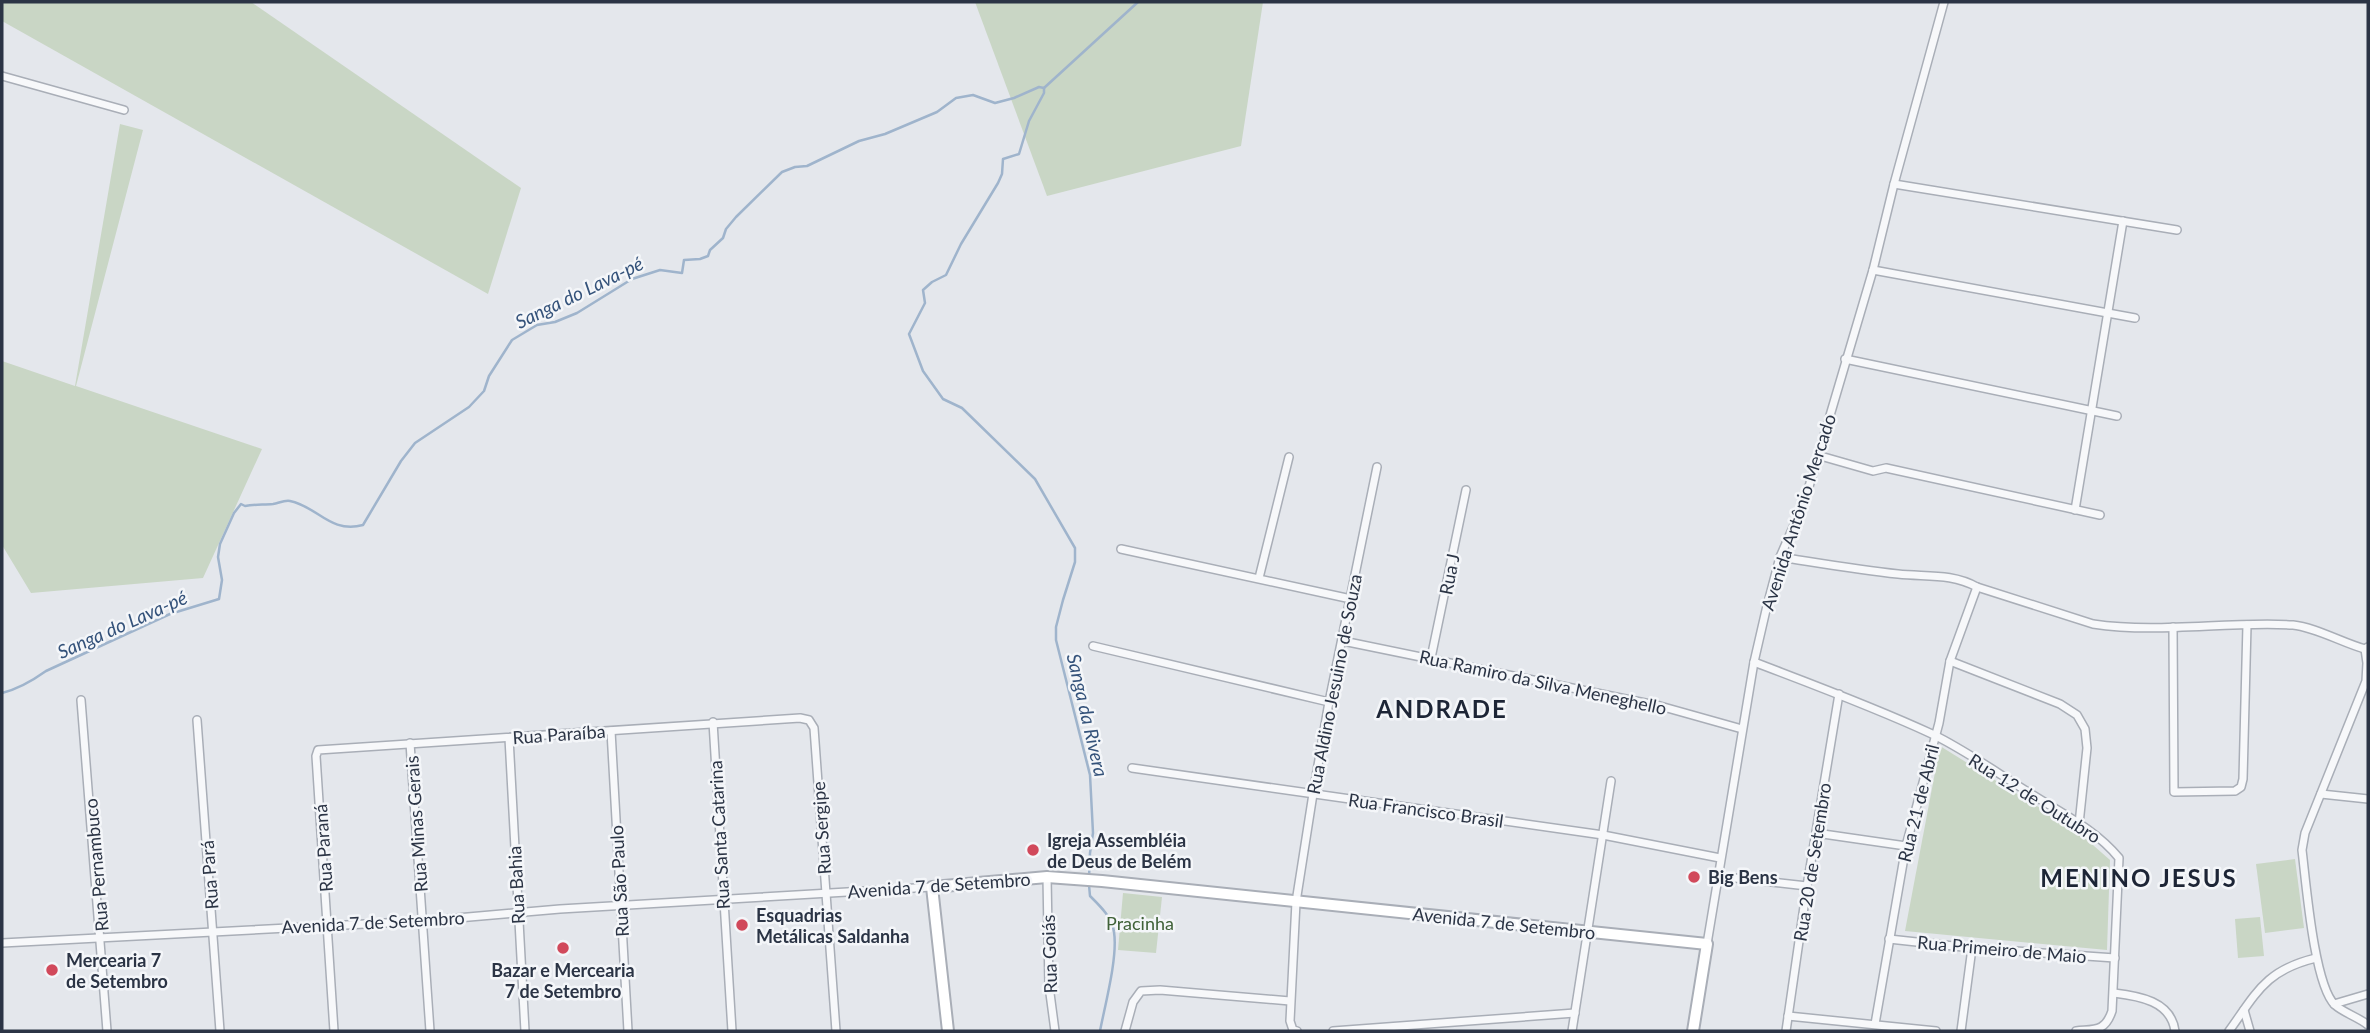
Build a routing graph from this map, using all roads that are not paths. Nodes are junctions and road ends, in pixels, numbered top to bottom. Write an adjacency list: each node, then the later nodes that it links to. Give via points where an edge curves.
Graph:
1 (1944, 2): 4 (street, Avenida Antônio Mercado)
2 (2, 76): 3 (street)
3 (124, 110)
4 (1894, 184): 5 (street); 7 (street, Avenida Antônio Mercado)
5 (2123, 221): 6 (street); 8 (street)
6 (2176, 230)
7 (1873, 270): 8 (street); 10 (street, Avenida Antônio Mercado)
8 (2108, 313): 9 (street); 11 (street)
9 (2135, 318)
10 (1845, 359): 11 (street); 13 (street, Avenida Antônio Mercado)
11 (2092, 410): 12 (street); 17 (street)
12 (2117, 416)
13 (1817, 456): 17 (street); 20 (street, Avenida Antônio Mercado, via 1805,500)
14 (1289, 457): 21 (street)
15 (1377, 467): 23 (street, Rua Aldino Jesuino de Souza)
16 (1466, 490): 29 (street, Rua J)
17 (2075, 510): 18 (street)
18 (2100, 515)
19 (1121, 549): 21 (street)
20 (1780, 557): 22 (street, via 1945,576); 31 (street, Avenida Antônio Mercado)
21 (1259, 578): 23 (street)
22 (1977, 587): 25 (street, via 2093,625); 30 (street, Rua 21 de Abril)
23 (1351, 599): 26 (street, Rua Aldino Jesuino de Souza)
24 (2247, 625): 25 (street); 25 (street, via 2243,779 2235,791 2174,792); 28 (street, via 2296,625)
25 (2173, 627)
26 (1343, 641): 29 (street, Rua Ramiro da Silva Meneghello); 34 (street, Rua Aldino Jesuino de Souza)
27 (1093, 646): 34 (street)
28 (2367, 648): 35 (street, via 2365,681)
29 (1431, 658): 40 (street, Rua Ramiro da Silva Meneghello, via 1660,706)
30 (1950, 661): 42 (street, Rua 21 de Abril); 51 (street, via 2077,715 2085,729 2087,748)
31 (1754, 663): 32 (street, Rua 12 de Outubro); 40 (street, Avenida Antônio Mercado)
32 (1839, 694): 42 (street, Rua 12 de Outubro); 52 (street, Rua 20 de Setembro)
33 (81, 699): 69 (street, Rua Pernambuco)
34 (1329, 702): 48 (street, Rua Aldino Jesuino de Souza)
35 (2357, 706): 36 (street); 49 (street)
36 (2368, 707)
37 (800, 718): 39 (street, Rua Paraíba); 60 (street, Rua Sergipe, via 809,720 814,728)
38 (197, 720): 68 (street, Rua Pará)
39 (713, 723): 41 (street, Rua Paraíba); 61 (street, Rua Santa Catarina)
40 (1742, 729): 55 (street, Avenida Antônio Mercado)
41 (611, 731): 43 (street, Rua Paraíba); 63 (street, Rua São Paulo)
42 (1935, 736): 51 (street, Rua 12 de Outubro); 54 (street, Rua 21 de Abril)
43 (509, 738): 44 (street, Rua Paraíba); 64 (street, Rua Bahia)
44 (410, 743): 45 (street, Rua Paraíba); 65 (street, Rua Minas Gerais)
45 (318, 750): 66 (street, Rua Paraná)
46 (1132, 768): 48 (street, Rua Francisco Brasil)
47 (1611, 781): 53 (street)
48 (1313, 793): 53 (street, Rua Francisco Brasil); 62 (street, Rua Aldino Jesuino de Souza)
49 (2321, 794): 50 (street); 75 (street, via 2302,850)
50 (2368, 799)
51 (2079, 824): 74 (street, Rua 12 de Outubro, via 2106,842 2119,858)
52 (1816, 833): 54 (street); 58 (street, Rua 20 de Setembro)
53 (1603, 835): 55 (street, Rua Francisco Brasil); 67 (street)
54 (1906, 846): 70 (street, Rua 21 de Abril)
55 (1720, 858): 56 (street, Avenida Antônio Mercado)
56 (1717, 876): 58 (street); 72 (street, Avenida Antônio Mercado)
57 (1047, 877): 59 (street, Avenida 7 de Setembro); 62 (street, Avenida 7 de Setembro); 94 (street, Rua Goiás, via 1049,986)
58 (1807, 886): 82 (street, Rua 20 de Setembro)
59 (932, 887): 60 (street, Avenida 7 de Setembro); 93 (street)
60 (826, 892): 61 (street, Avenida 7 de Setembro); 92 (street, Rua Sergipe)
61 (723, 899): 63 (street, Avenida 7 de Setembro); 91 (street, Rua Santa Catarina)
62 (1296, 902): 67 (street, Avenida 7 de Setembro); 78 (street, Rua Aldino Jesuino de Souza)
63 (621, 906): 64 (street, Avenida 7 de Setembro); 90 (street, Rua São Paulo)
64 (517, 912): 65 (street, Avenida 7 de Setembro); 89 (street, Rua Bahia)
65 (423, 921): 66 (street, Avenida 7 de Setembro); 88 (street, Rua Minas Gerais)
66 (328, 925): 68 (street, Avenida 7 de Setembro); 87 (street, Rua Paraná)
67 (1588, 931): 72 (street, Avenida 7 de Setembro); 81 (street)
68 (213, 932): 69 (street, Avenida 7 de Setembro); 86 (street, Rua Pará)
69 (102, 938): 71 (street, Avenida 7 de Setembro); 85 (street, Rua Pernambuco)
70 (1889, 939): 73 (street, Rua Primeiro de Maio); 83 (street, Rua 21 de Abril)
71 (2, 943)
72 (1707, 944): 99 (street, Avenida Antônio Mercado)
73 (1972, 948): 74 (street, Rua Primeiro de Maio); 102 (street)
74 (2115, 958): 76 (street)
75 (2316, 958): 79 (street); 80 (street, via 2286,966 2271,976)
76 (2114, 993): 103 (street, via 2108,1023); 104 (street, via 2157,1003 2170,1015)
77 (2368, 994): 79 (street)
78 (1290, 1001): 95 (street, via 1141,991); 96 (street, Rua Aldino Jesuino de Souza, via 1290,1021)
79 (2334, 1004): 84 (street)
80 (2244, 1010): 105 (street); 106 (street)
81 (1575, 1013): 97 (street); 98 (street)
82 (1788, 1016): 83 (street); 100 (street, Rua 20 de Setembro)
83 (1875, 1024): 101 (street)
84 (2368, 1025)
85 (107, 1031)
86 (220, 1031)
87 (334, 1031)
88 (430, 1031)
89 (525, 1031)
90 (628, 1031)
91 (732, 1031)
92 (836, 1031)
93 (948, 1031)
94 (1055, 1031)
95 (1125, 1031)
96 (1297, 1031)
97 (1333, 1031)
98 (1572, 1031)
99 (1693, 1031)
100 (1786, 1031)
101 (1936, 1031)
102 (1961, 1031)
103 (2076, 1031)
104 (2175, 1031)
105 (2229, 1031)
106 (2250, 1031)

